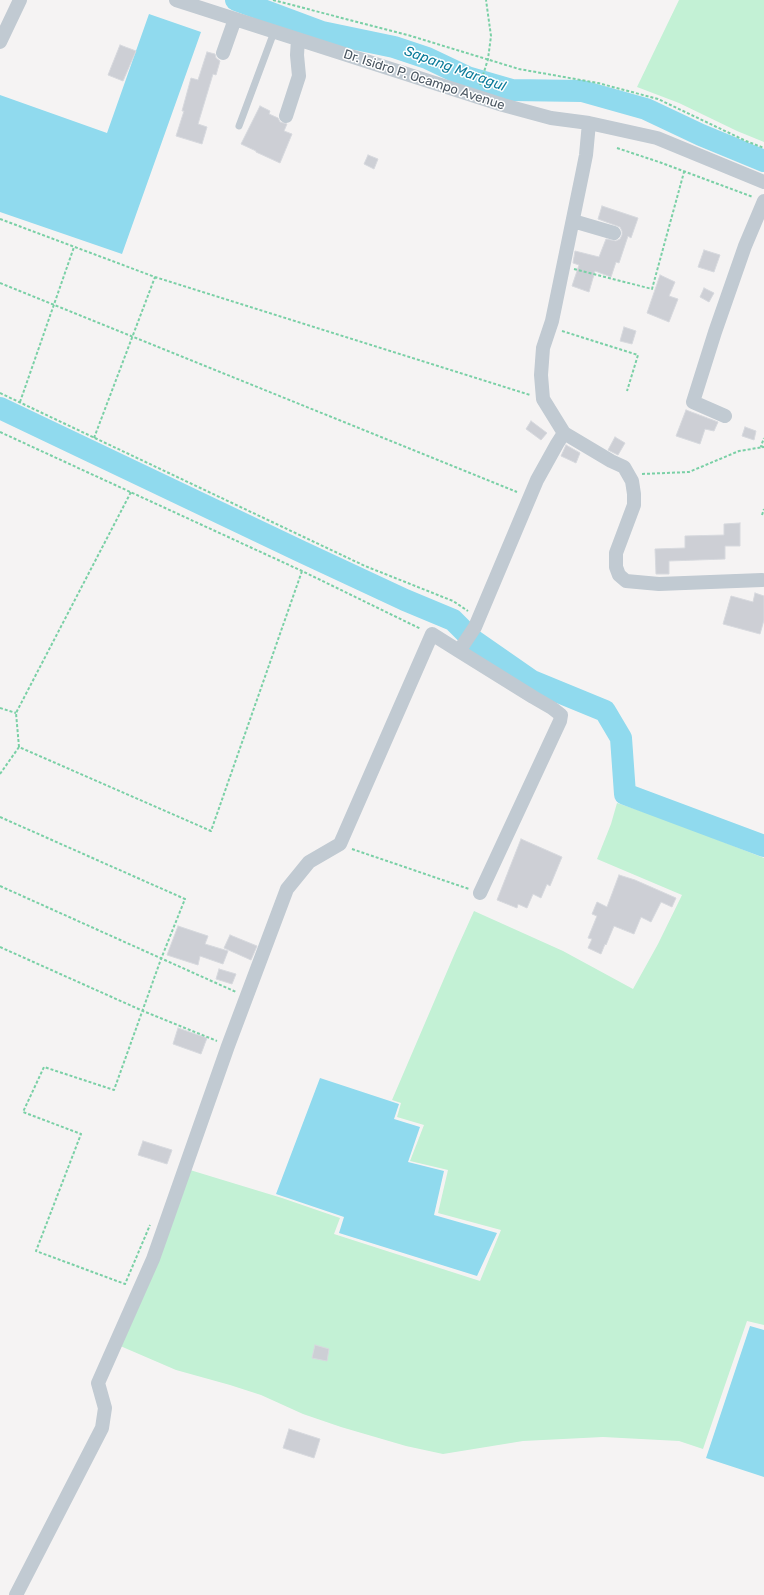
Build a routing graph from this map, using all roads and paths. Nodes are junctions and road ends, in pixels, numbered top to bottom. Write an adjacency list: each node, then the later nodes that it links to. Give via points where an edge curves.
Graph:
1 (20, 0): 8 (street)
2 (176, 0): 5 (street, Dr. Isidro P. Ocampo Avenue)
3 (273, 0): 10 (path, via 411,36)
4 (486, 0): 10 (path, via 491,36)
5 (235, 19): 6 (street, Dr. Isidro P. Ocampo Avenue); 9 (street)
6 (274, 32): 7 (street, Dr. Isidro P. Ocampo Avenue); 14 (lane)
7 (298, 39): 12 (street, via 299,76); 13 (street, Dr. Isidro P. Ocampo Avenue, via 503,105 551,118)
8 (0, 42)
9 (223, 53)
10 (488, 60): 11 (path); 16 (path, via 519,69 598,83 658,98)
11 (478, 90)
12 (286, 116)
13 (589, 124): 18 (street, Dr. Isidro P. Ocampo Avenue, via 658,138); 21 (street, via 586,156)
14 (239, 126)
15 (617, 148): 17 (path)
16 (764, 148)
17 (684, 172): 19 (path); 24 (path, via 652,289)
18 (764, 182)
19 (764, 201): 34 (street, via 745,246 693,402)
20 (0, 219): 23 (path)
21 (573, 221): 22 (street); 24 (street)
22 (614, 233)
23 (74, 246): 25 (path); 27 (path)
24 (564, 266): 28 (street)
25 (155, 277): 29 (path); 32 (path)
26 (0, 283): 27 (path)
27 (54, 304): 29 (path); 33 (path)
28 (550, 327): 30 (path, via 638,355); 32 (street, via 543,348 541,368)
29 (132, 336): 37 (path); 42 (path)
30 (627, 391)
31 (0, 393): 33 (path)
32 (543, 400): 36 (street)
33 (19, 403): 37 (path)
34 (725, 416)
35 (0, 432): 41 (path)
36 (564, 433): 40 (street, via 624,467); 42 (street)
37 (94, 438): 47 (path, via 365,566 453,601)
38 (764, 438): 39 (path, via 760,446)
39 (764, 447): 40 (path, via 739,451 689,472)
40 (628, 475): 46 (street, via 632,481 634,505 616,553 616,567 619,575 626,581 659,584)
41 (131, 492): 45 (path); 51 (path)
42 (530, 497): 47 (street)
43 (764, 509): 44 (path)
44 (762, 515)
45 (302, 571): 48 (path); 52 (path, via 211,831)
46 (762, 580)
47 (477, 623): 49 (street)
48 (432, 634): 49 (street); 55 (street)
49 (461, 648): 57 (street, via 532,698 561,715)
50 (0, 708): 51 (path)
51 (16, 713): 52 (path)
52 (19, 747): 53 (path)
53 (0, 774)
54 (0, 817): 59 (path, via 185,899)
55 (340, 844): 57 (path); 60 (street, via 309,862 287,889)
56 (0, 886): 59 (path)
57 (480, 893)
58 (0, 947): 61 (path)
59 (161, 959): 60 (path); 61 (path)
60 (247, 996): 62 (street)
61 (143, 1011): 62 (path); 63 (path, via 114,1090 44,1067 22,1112 81,1134 36,1251 125,1284)
62 (228, 1046): 64 (street, via 153,1259 98,1383 105,1408 102,1428)
63 (152, 1220)
64 (16, 1595)

